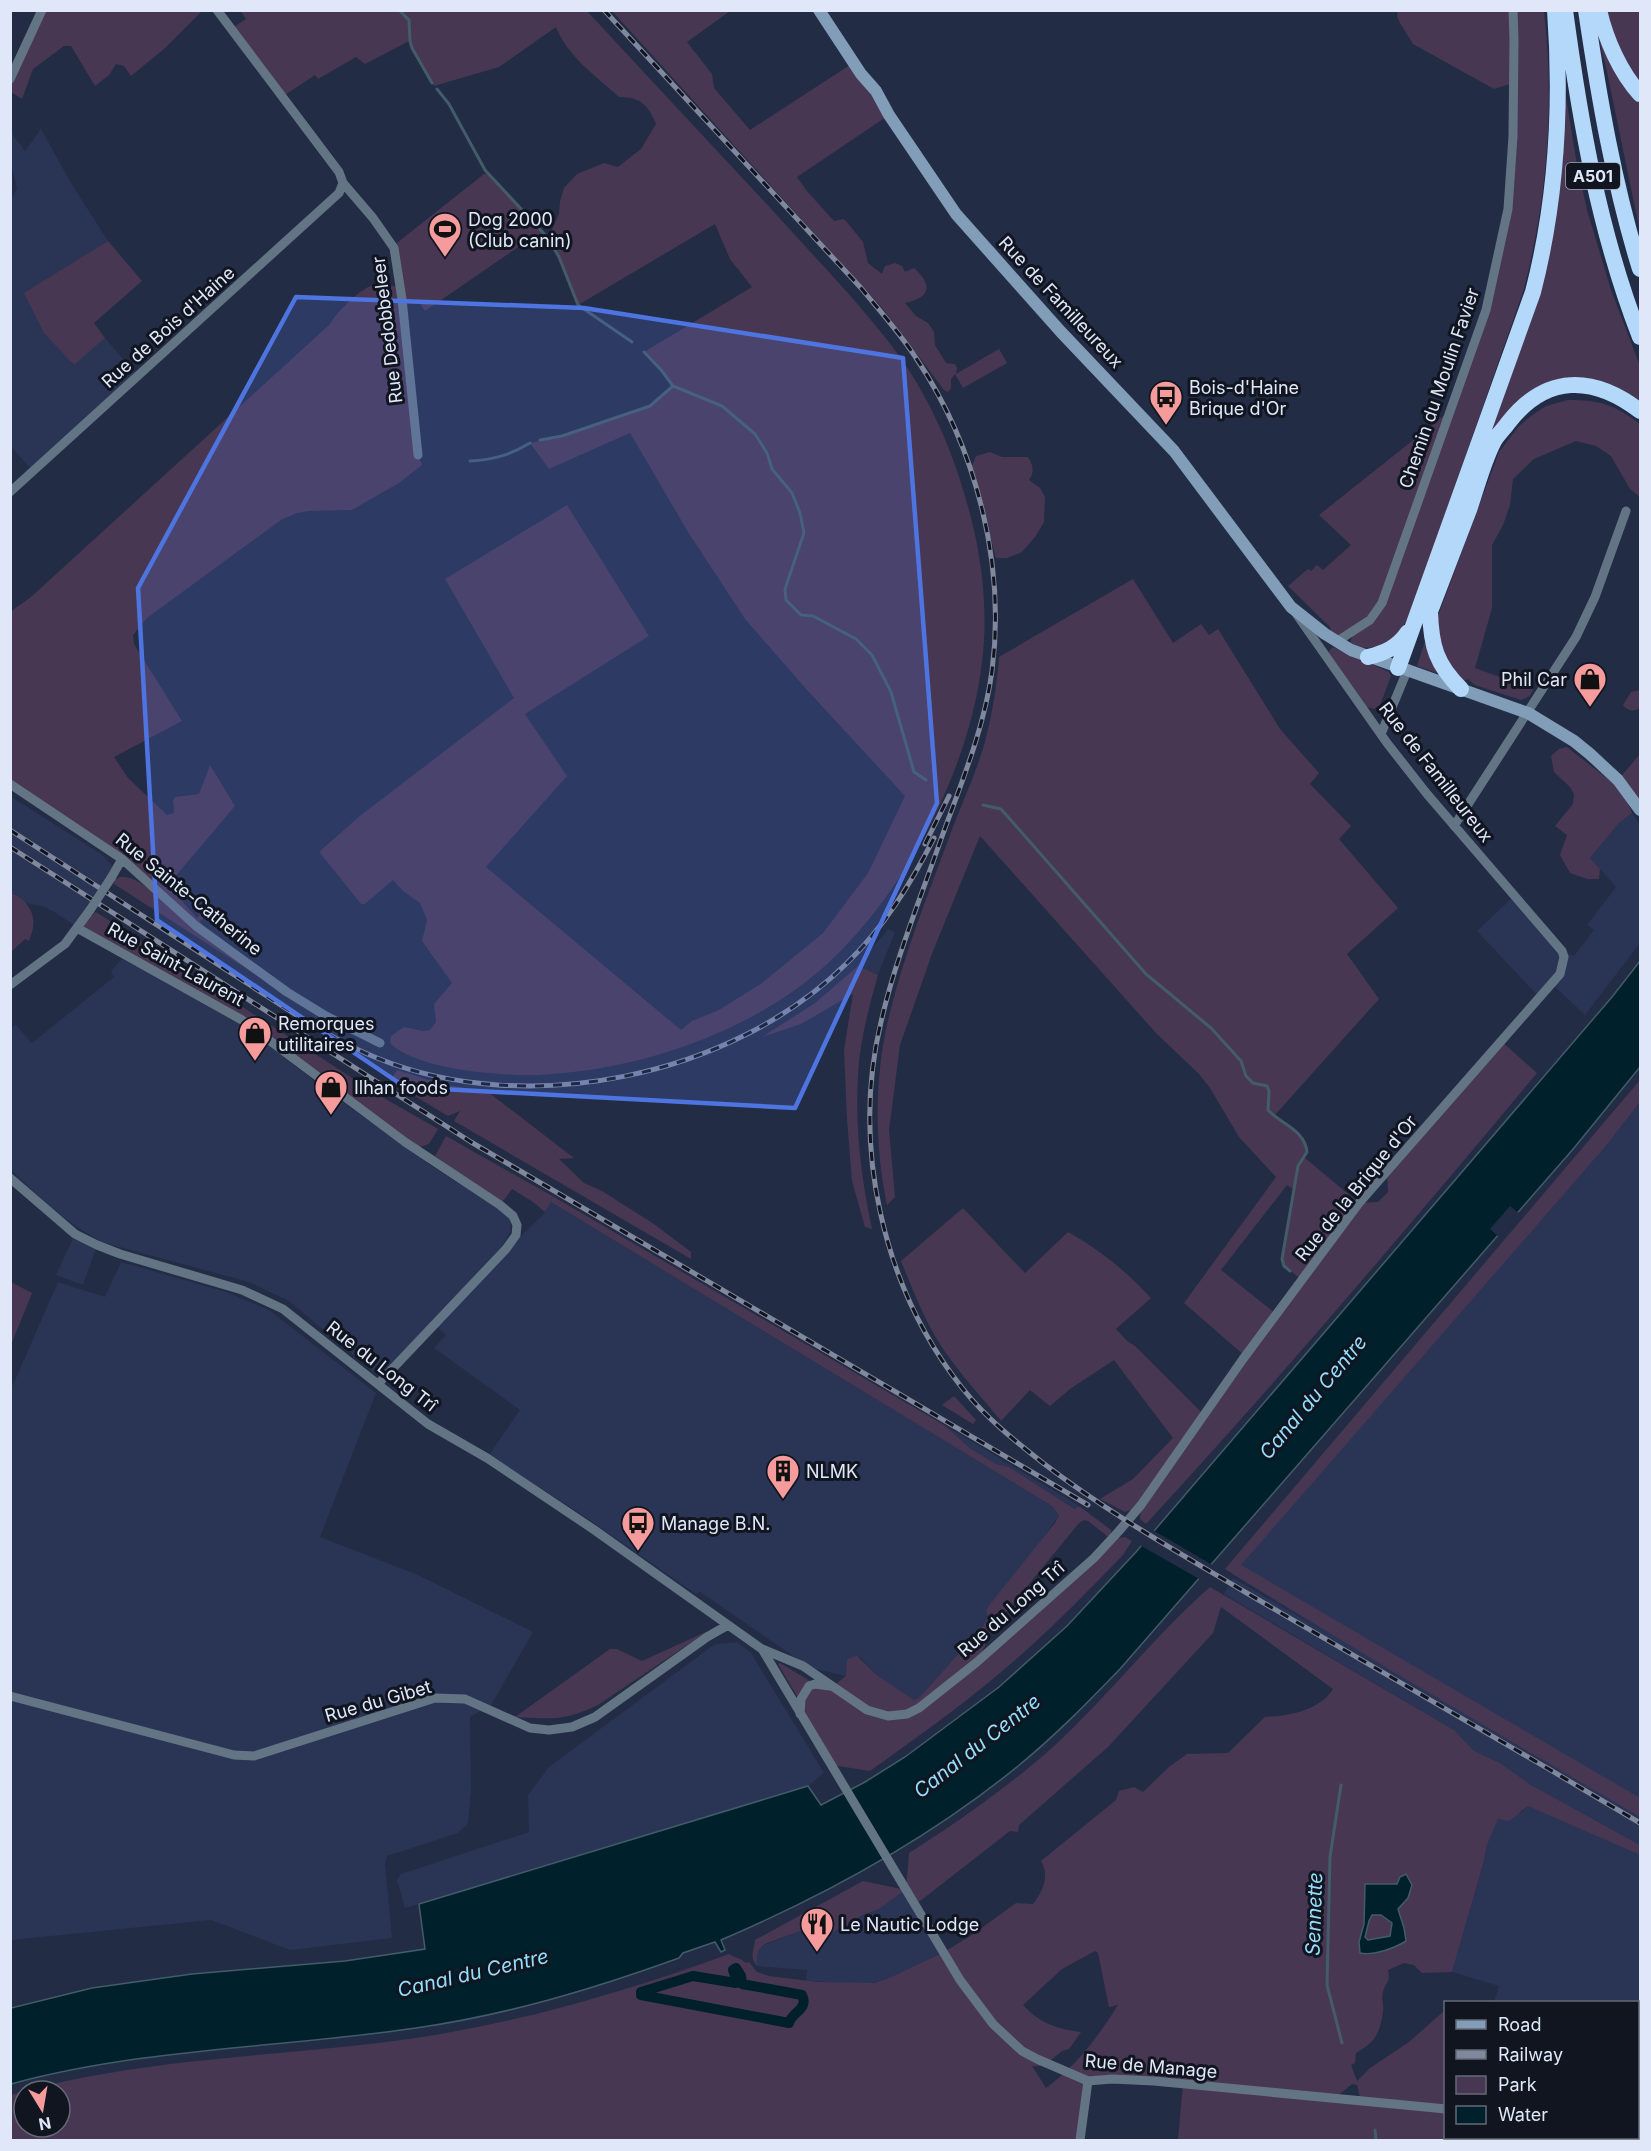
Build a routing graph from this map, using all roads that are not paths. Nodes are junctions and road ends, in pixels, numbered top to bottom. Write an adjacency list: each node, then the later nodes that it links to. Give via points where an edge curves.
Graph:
1 (42, 10): 9 (street)
2 (217, 10): 11 (street, Rue Dedobbeleer)
3 (819, 10): 18 (street, Rue de Familleureux, via 956,214 1168,444)
4 (1513, 10): 21 (street, Chemin du Moulin Favier, via 1513,136 1508,209 1486,310 1382,603 1370,620)
5 (1554, 10): 20 (highway, via 1558,116 1554,183 1544,246 1533,292)
6 (1565, 10): 13 (highway, A501, via 1590,168)
7 (1586, 10): 12 (highway, A501, via 1601,111 1624,215)
8 (1599, 10): 10 (highway, via 1621,67)
9 (10, 79)
10 (1641, 94)
11 (342, 181): 15 (street, Rue Dedobbeleer, via 394,248); 16 (street, Rue de Bois d'Haine, via 339,193)
12 (1641, 270)
13 (1641, 337)
14 (1641, 411): 19 (highway, via 1603,389 1585,386 1543,392 1528,402 1495,440)
15 (418, 455)
16 (10, 492)
17 (1626, 511): 25 (street, via 1585,620)
18 (1292, 607): 21 (street, Rue de Familleureux); 26 (street, Rue de Familleureux)
19 (1430, 611): 23 (highway, via 1412,664); 24 (highway, via 1433,648 1443,668)
20 (1414, 623): 22 (highway, via 1394,647); 23 (highway)
21 (1336, 642): 22 (street, Rue de Familleureux)
22 (1368, 657): 23 (street, Rue de Familleureux)
23 (1403, 669): 24 (street, Rue de Familleureux); 26 (street)
24 (1461, 689): 25 (street, Rue de Familleureux)
25 (1528, 713): 28 (street, Rue de Familleureux, via 1590,754 1618,780); 29 (street)
26 (1381, 734): 29 (street, Rue de Familleureux)
27 (10, 784): 30 (street, Rue Sainte-Catherine)
28 (1641, 810)
29 (1454, 826): 32 (street, Rue de Familleureux)
30 (122, 859): 31 (street, bridge); 34 (street, Rue Sainte-Catherine, via 196,926 287,992)
31 (77, 928): 33 (street, via 59,949); 36 (street, Rue Saint-Laurent, via 242,1020 405,1142 513,1216 516,1235 506,1250)
32 (1562, 951): 37 (street, Rue de la Brique d'Or, via 1560,974 1359,1203)
33 (10, 985)
34 (380, 1043)
35 (10, 1178): 36 (street, Rue du Long Trî, via 75,1234 97,1245 242,1290 274,1304)
36 (378, 1384): 38 (street, Rue du Long Trî, via 429,1424 584,1522)
37 (1178, 1454): 40 (street, Rue du Long Trî, via 1141,1505 1094,1558 919,1708 907,1714 878,1714)
38 (728, 1625): 39 (street, Rue du Long Trî); 41 (street, Rue du Gibet, via 595,1718 549,1730 530,1728 465,1699 435,1698 254,1756 234,1755)
39 (762, 1649): 40 (street, Rue du Long Trî, via 802,1666); 42 (street)
40 (832, 1687): 42 (street, via 809,1686 801,1699)
41 (10, 1696)
42 (800, 1714): 43 (street, Rue de Manage, via 960,1980 993,2024 1022,2051)
43 (1089, 2081): 44 (street, Rue de Manage, via 1154,2081); 45 (street)
44 (1444, 2109)
45 (1080, 2140)

